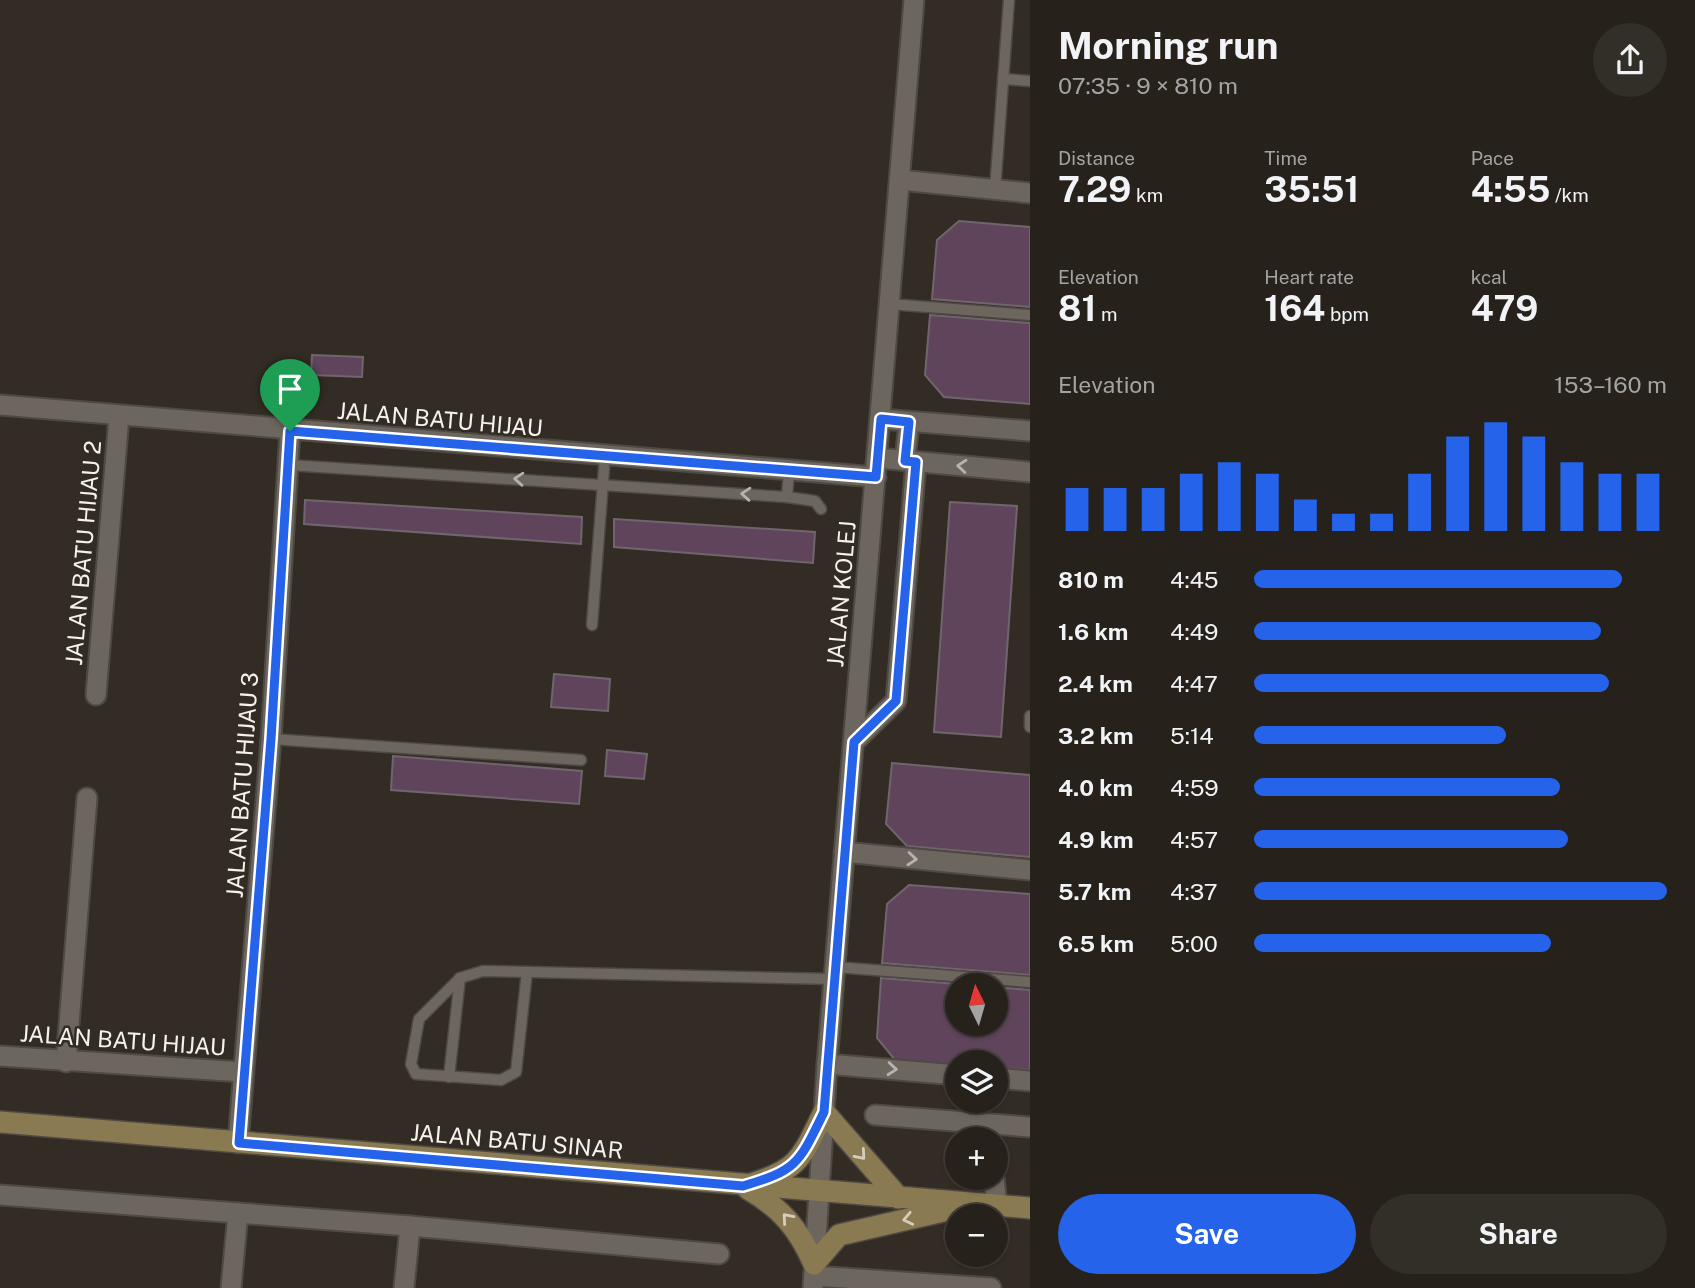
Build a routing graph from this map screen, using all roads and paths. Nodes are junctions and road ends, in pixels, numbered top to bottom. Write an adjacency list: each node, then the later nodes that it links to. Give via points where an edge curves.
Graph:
1 (914, 0): 5 (street, JALAN KOLEJ)
2 (1009, 0): 3 (lane)
3 (1003, 79): 4 (lane); 6 (lane)
4 (1030, 81)
5 (900, 180): 6 (street); 8 (street, JALAN KOLEJ)
6 (995, 190): 7 (street)
7 (1030, 193)
8 (889, 304): 9 (lane); 12 (street, JALAN KOLEJ)
9 (1030, 315)
10 (0, 405): 11 (street, JALAN BATU HIJAU)
11 (118, 416): 14 (street, JALAN BATU HIJAU); 26 (street, JALAN BATU HIJAU 2)
12 (881, 419): 13 (street); 19 (street, JALAN KOLEJ)
13 (909, 422): 15 (street); 17 (street)
14 (290, 431): 16 (street, JALAN BATU HIJAU); 18 (street, JALAN BATU HIJAU 3)
15 (1030, 431)
16 (605, 456): 20 (street, JALAN BATU HIJAU); 22 (lane)
17 (911, 461): 19 (street, JALAN BATU HIJAU); 21 (street, JALAN BATU HIJAU, one-way to 17); 30 (street, via 896,701)
18 (288, 465): 22 (lane, one-way to 18); 29 (street, JALAN BATU HIJAU 3)
19 (876, 468): 20 (street, JALAN BATU HIJAU); 30 (street, JALAN KOLEJ)
20 (789, 470): 23 (lane)
21 (1030, 472)
22 (602, 484): 23 (lane, one-way to 22); 25 (lane)
23 (787, 497): 24 (lane, via 814,501)
24 (821, 509)
25 (592, 625)
26 (96, 695)
27 (1030, 716): 28 (lane)
28 (1030, 727)
29 (271, 739): 31 (lane); 42 (street, JALAN BATU HIJAU 3)
30 (854, 742): 33 (street, JALAN KOLEJ)
31 (581, 760)
32 (87, 798): 40 (street)
33 (844, 852): 34 (street, one-way to 34); 36 (street, JALAN KOLEJ)
34 (1030, 870)
35 (527, 972): 36 (lane); 37 (lane, via 483,971); 44 (lane, via 516,1072 501,1080)
36 (834, 973): 38 (lane); 41 (street, JALAN KOLEJ)
37 (460, 978): 44 (lane); 44 (lane, via 419,1019 411,1064 416,1074)
38 (1030, 982)
39 (0, 1056): 40 (street, JALAN BATU HIJAU)
40 (66, 1062): 42 (street, JALAN BATU HIJAU)
41 (827, 1063): 43 (street, one-way to 43); 47 (street, JALAN KOLEJ)
42 (243, 1072): 53 (street, JALAN BATU HIJAU 3)
43 (945, 1074)
44 (449, 1077)
45 (1008, 1079): 46 (street)
46 (1030, 1081)
47 (824, 1112): 54 (street, via 793,1166); 55 (street, JALAN KOLEJ); 57 (street, one-way to 57)
48 (875, 1115): 50 (street)
49 (0, 1122): 53 (street, JALAN BATU SINAR)
50 (960, 1127)
51 (1030, 1127): 52 (street)
52 (1008, 1130)
53 (239, 1143): 54 (street, JALAN BATU SINAR)
54 (743, 1186): 55 (street, JALAN BATU SINAR); 65 (street, one-way to 54, via 804,1240 790,1220)
55 (818, 1192): 57 (street, JALAN BATU SINAR); 65 (street, JALAN KOLEJ)
56 (0, 1195): 62 (street)
57 (899, 1198): 58 (street, JALAN BATU SINAR)
58 (975, 1204)
59 (1008, 1206): 60 (street, JALAN BATU SINAR)
60 (1030, 1208)
61 (945, 1211): 65 (street, one-way to 65, via 839,1235)
62 (238, 1213): 63 (street); 66 (street)
63 (410, 1226): 64 (street); 67 (street)
64 (719, 1254)
65 (814, 1276): 68 (street)
66 (231, 1288)
67 (404, 1288)
68 (991, 1288)

